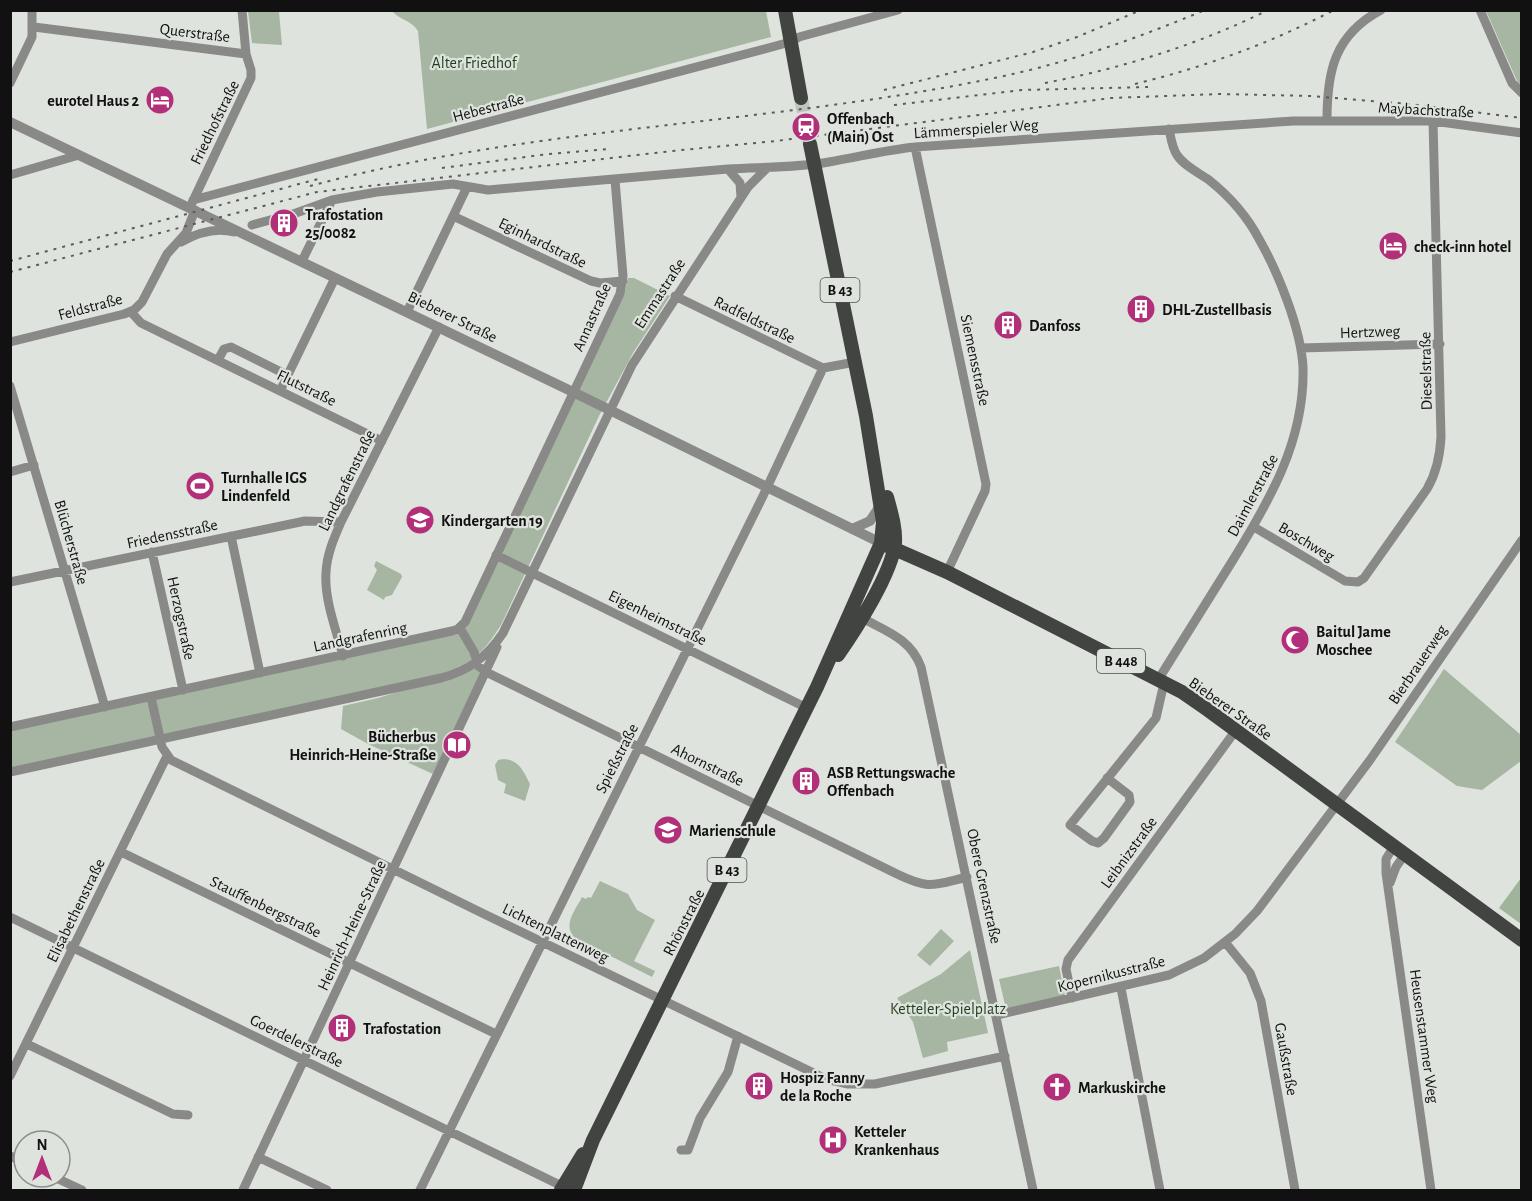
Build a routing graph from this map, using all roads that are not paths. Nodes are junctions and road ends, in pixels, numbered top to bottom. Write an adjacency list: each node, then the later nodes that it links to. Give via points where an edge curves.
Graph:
1 (32, 10): 7 (street)
2 (242, 10): 9 (street, Friedhofstraße)
3 (784, 10): 8 (main road)
4 (898, 10): 8 (street, Hebestraße)
5 (1381, 10): 13 (street, via 1360,24 1340,48 1329,81)
6 (1480, 10): 11 (street, via 1512,83)
7 (33, 27): 9 (street, Querstraße); 10 (street, via 32,38)
8 (790, 42): 12 (main road); 29 (street, Hebestraße)
9 (246, 54): 29 (street, Friedhofstraße, via 251,78)
10 (10, 83)
11 (1521, 93)
12 (801, 98)
13 (1327, 120): 14 (street, Maybachstraße); 16 (street, Lämmerspieler Weg)
14 (1433, 121): 17 (street, Maybachstraße); 42 (street, Dieselstraße)
15 (10, 122): 20 (street, Bieberer Straße)
16 (1169, 129): 19 (street, Lämmerspieler Weg); 43 (street, Daimlerstraße, via 1178,157 1223,192 1257,234 1290,311)
17 (1521, 133)
18 (810, 144): 21 (main road, B 43)
19 (915, 147): 21 (street, Lämmerspieler Weg); 68 (street, Siemensstraße, via 986,484)
20 (80, 155): 24 (street); 29 (street, Bieberer Straße)
21 (814, 164): 23 (street, Lämmerspieler Weg); 45 (main road, B 43)
22 (728, 169): 23 (street, Lämmerspieler Weg); 25 (street, Lämmerspieler Weg); 27 (street, via 740,183)
23 (766, 169): 27 (street, Emmastraße)
24 (10, 175)
25 (615, 180): 26 (street, Lämmerspieler Weg, via 488,190); 36 (street, Annastraße)
26 (467, 187): 28 (street, Lämmerspieler Weg, via 453,184); 30 (street)
27 (741, 197): 37 (street, Emmastraße)
28 (332, 200): 31 (street, Lämmerspieler Weg); 34 (street)
29 (192, 206): 32 (street, Bieberer Straße); 33 (street, Feldstraße, via 186,233)
30 (453, 216): 36 (street, Eginhardstraße, via 591,281); 39 (street)
31 (252, 225)
32 (243, 234): 33 (street, via 211,230); 34 (street, Bieberer Straße)
33 (176, 244): 38 (street, Feldstraße, via 142,302)
34 (302, 261): 35 (street, Bieberer Straße)
35 (335, 278): 39 (street, Bieberer Straße); 47 (street)
36 (623, 281): 50 (street, Annastraße)
37 (675, 296): 46 (street, Radfeldstraße); 51 (street, Emmastraße, via 632,365)
38 (131, 312): 41 (street, Feldstraße); 44 (street, Flutstraße, via 141,322)
39 (407, 312): 40 (street, Bieberer Straße)
40 (439, 327): 50 (street, Bieberer Straße); 53 (street, Landgrafenstraße)
41 (10, 342)
42 (1440, 344): 43 (street, Hertzweg); 70 (street, Dieselstraße, via 1441,436 1435,474 1364,578)
43 (1300, 348): 59 (street, Daimlerstraße, via 1303,385 1295,435 1280,479)
44 (218, 360): 47 (street, Flutstraße, via 224,348 231,347); 49 (street, Flutstraße)
45 (855, 362): 46 (street); 52 (main road, B 43)
46 (823, 368): 56 (street, Spießstraße)
47 (288, 375): 49 (street)
48 (10, 386): 54 (street, Blücherstraße)
49 (280, 391): 53 (street, Flutstraße)
50 (573, 392): 51 (street, Bieberer Straße); 65 (street)
51 (610, 410): 56 (street, Bieberer Straße); 67 (street)
52 (866, 416): 57 (main road, B 43); 63 (main road, B 43, via 893,521)
53 (382, 441): 58 (street, Landgrafenstraße)
54 (34, 465): 55 (street); 66 (street, Blücherstraße)
55 (10, 472)
56 (767, 487): 60 (street, Bieberer Straße); 74 (street, Spießstraße)
57 (880, 506): 60 (street, via 870,520); 63 (main road, B 43)
58 (341, 522): 61 (street, Friedensstraße, via 305,521); 75 (street, Landgrafenstraße, via 330,549 326,580)
59 (1254, 527): 70 (street, Boschweg); 79 (street, Daimlerstraße)
60 (852, 529): 63 (street, Bieberer Straße)
61 (231, 536): 64 (street, Friedensstraße); 78 (street)
62 (1521, 540): 92 (street, Bierbrauerweg)
63 (887, 546): 68 (main road, Bieberer Straße / B 448); 71 (main road, Rhönstraße / B 43, via 891,560); 80 (main road, Rhönstraße / B 43)
64 (152, 552): 66 (street, Friedensstraße); 81 (street, Herzogstraße)
65 (496, 555): 67 (street, Eigenheimstraße); 72 (street)
66 (65, 571): 69 (street, Friedensstraße); 83 (street, Blücherstraße)
67 (532, 572): 73 (street); 74 (street, Eigenheimstraße)
68 (946, 572): 79 (main road, Bieberer Straße / B 448)
69 (10, 582)
70 (1346, 582)
71 (862, 618): 80 (main road, Rhönstraße / B 43); 97 (street, Obere Grenzstraße, via 902,639 920,662)
72 (460, 628): 75 (street, Landgrafenring); 76 (street, Ahornstraße)
73 (499, 639): 76 (street); 77 (street)
74 (688, 648): 84 (street, Eigenheimstraße); 88 (street, Spießstraße)
75 (343, 656): 78 (street, Landgrafenring)
76 (477, 663): 77 (street, Ahornstraße); 87 (street, via 441,678)
77 (486, 672): 88 (street, Ahornstraße); 96 (street, Heinrich-Heine-Straße)
78 (260, 674): 81 (street, Landgrafenring)
79 (1161, 681): 86 (main road, Bieberer Straße / B 448); 91 (street, Daimlerstraße, via 1156,718)
80 (817, 687): 84 (main road, Rhönstraße / B 43)
81 (183, 690): 82 (street, Landgrafenring)
82 (151, 697): 83 (street, Landgrafenring); 87 (street)
83 (105, 707): 85 (street, Landgrafenring)
84 (807, 708): 93 (main road, Rhönstraße / B 43)
85 (10, 727)
86 (1236, 730): 92 (main road, Bieberer Straße / B 448); 105 (street, Leibnizstraße, via 1067,962)
87 (160, 740): 89 (street); 90 (street)
88 (639, 746): 93 (street, Ahornstraße); 100 (street, Spießstraße)
89 (167, 756): 95 (street, Elisabethenstraße); 96 (street, Lichtenplattenweg)
90 (10, 772)
91 (1107, 778): 91 (street, Daimlerstraße, via 1070,825 1098,843 1130,802 1129,795)
92 (1336, 803): 94 (main road, Bieberer Straße / B 448); 101 (street, Kopernikusstraße, via 1248,921)
93 (759, 805): 97 (street, Ahornstraße, via 917,884 931,886); 106 (main road, Rhönstraße / B 43)
94 (1399, 850): 99 (main road, Bieberer Straße / B 448); 125 (street, Heusenstammer Weg, via 1386,859)
95 (121, 852): 102 (street, Elisabethenstraße); 103 (street, Stauffenbergstraße)
96 (394, 869): 100 (street, Lichtenplattenweg); 103 (street, Heinrich-Heine-Straße)
97 (967, 877): 107 (street, Obere Grenzstraße)
98 (10, 917): 102 (street, Goerdelerstraße)
99 (1521, 940)
100 (541, 942): 106 (street, Lichtenplattenweg); 108 (street, Spießstraße)
101 (1225, 942): 104 (street, Kopernikusstraße, via 1179,972); 124 (street, Gaußstraße, via 1250,973 1261,1001)
102 (73, 948): 110 (street, Elisabethenstraße); 112 (street, Goerdelerstraße)
103 (349, 964): 108 (street, Stauffenbergstraße); 112 (street, Heinrich-Heine-Straße)
104 (1121, 988): 105 (street, Kopernikusstraße); 123 (street)
105 (1072, 998): 107 (street, Kopernikusstraße)
106 (662, 999): 109 (street, Lichtenplattenweg); 118 (main road, Rhönstraße / B 43)
107 (997, 1015): 111 (street, Obere Grenzstraße)
108 (496, 1034): 115 (street, Spießstraße)
109 (738, 1036): 111 (street, Lichtenplattenweg, via 826,1079 853,1084 885,1082); 116 (street, via 728,1072 700,1118 688,1150)
110 (27, 1044): 113 (street, Elisabethenstraße); 114 (street, via 173,1114)
111 (1005, 1056): 122 (street, Obere Grenzstraße)
112 (304, 1060): 115 (street, Goerdelerstraße); 117 (street, Heinrich-Heine-Straße)
113 (10, 1076)
114 (188, 1115)
115 (448, 1131): 118 (street, Goerdelerstraße); 121 (street, Spießstraße)
116 (681, 1150)
117 (258, 1157): 119 (street, Heinrich-Heine-Straße); 120 (street)
118 (567, 1190)
119 (243, 1191)
120 (327, 1191)
121 (420, 1191)
122 (1033, 1191)
123 (1160, 1191)
124 (1295, 1191)
125 (1431, 1191)

